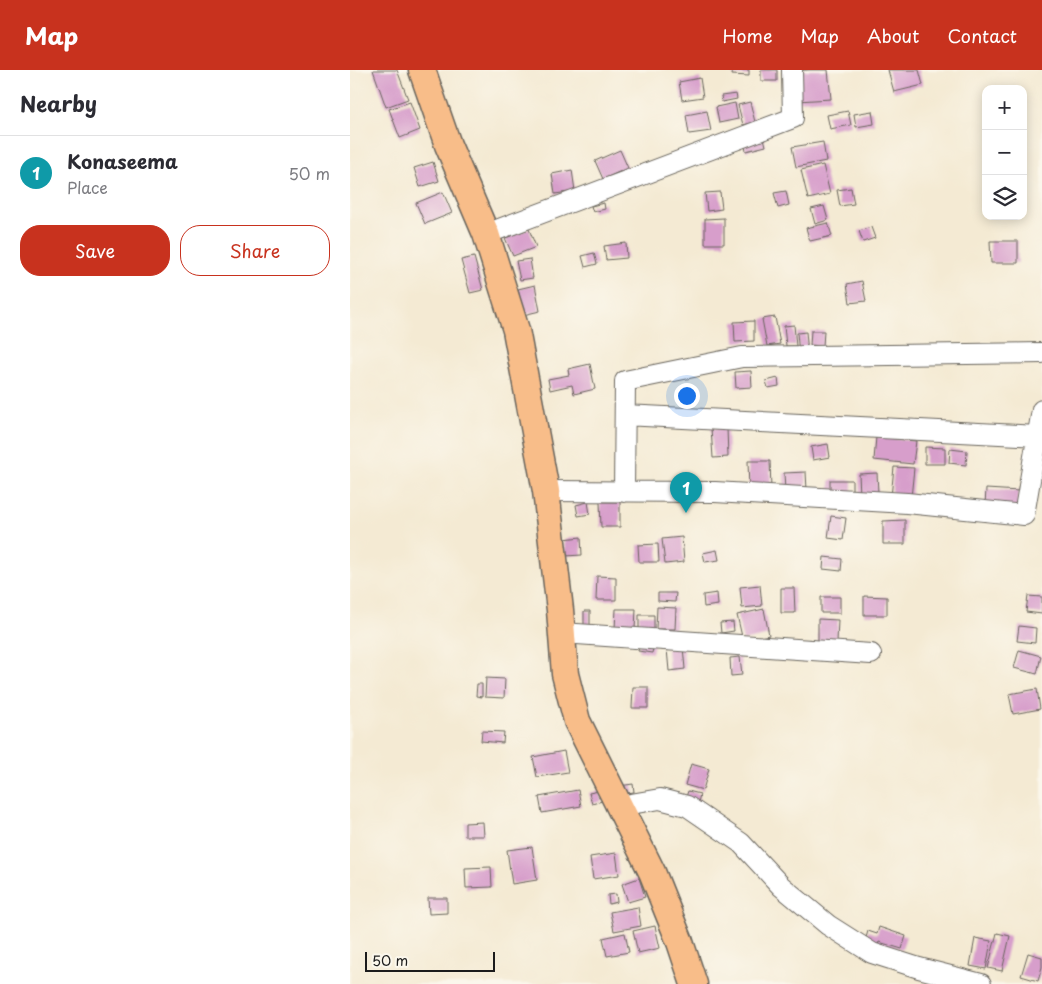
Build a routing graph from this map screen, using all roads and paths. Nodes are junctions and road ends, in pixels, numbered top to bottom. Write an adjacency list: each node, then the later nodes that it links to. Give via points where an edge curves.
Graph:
1 (422, 70): 3 (main road, via 448,145)
2 (792, 70): 3 (street, via 793,118)
3 (486, 234): 9 (main road, via 516,330)
4 (1042, 353): 6 (street, via 742,357 625,381)
5 (1042, 410): 7 (street)
6 (625, 415): 7 (street); 10 (street)
7 (1038, 436): 8 (street)
8 (1036, 486): 10 (street, via 1024,515 715,492)
9 (546, 491): 10 (street); 11 (main road)
10 (624, 492)
11 (562, 632): 12 (street); 13 (main road, via 565,674 577,720)
12 (871, 654)
13 (619, 806): 14 (main road, via 652,872); 15 (street, via 660,799 686,806 741,843 781,886 828,924 872,953)
14 (694, 984)
15 (981, 984)

